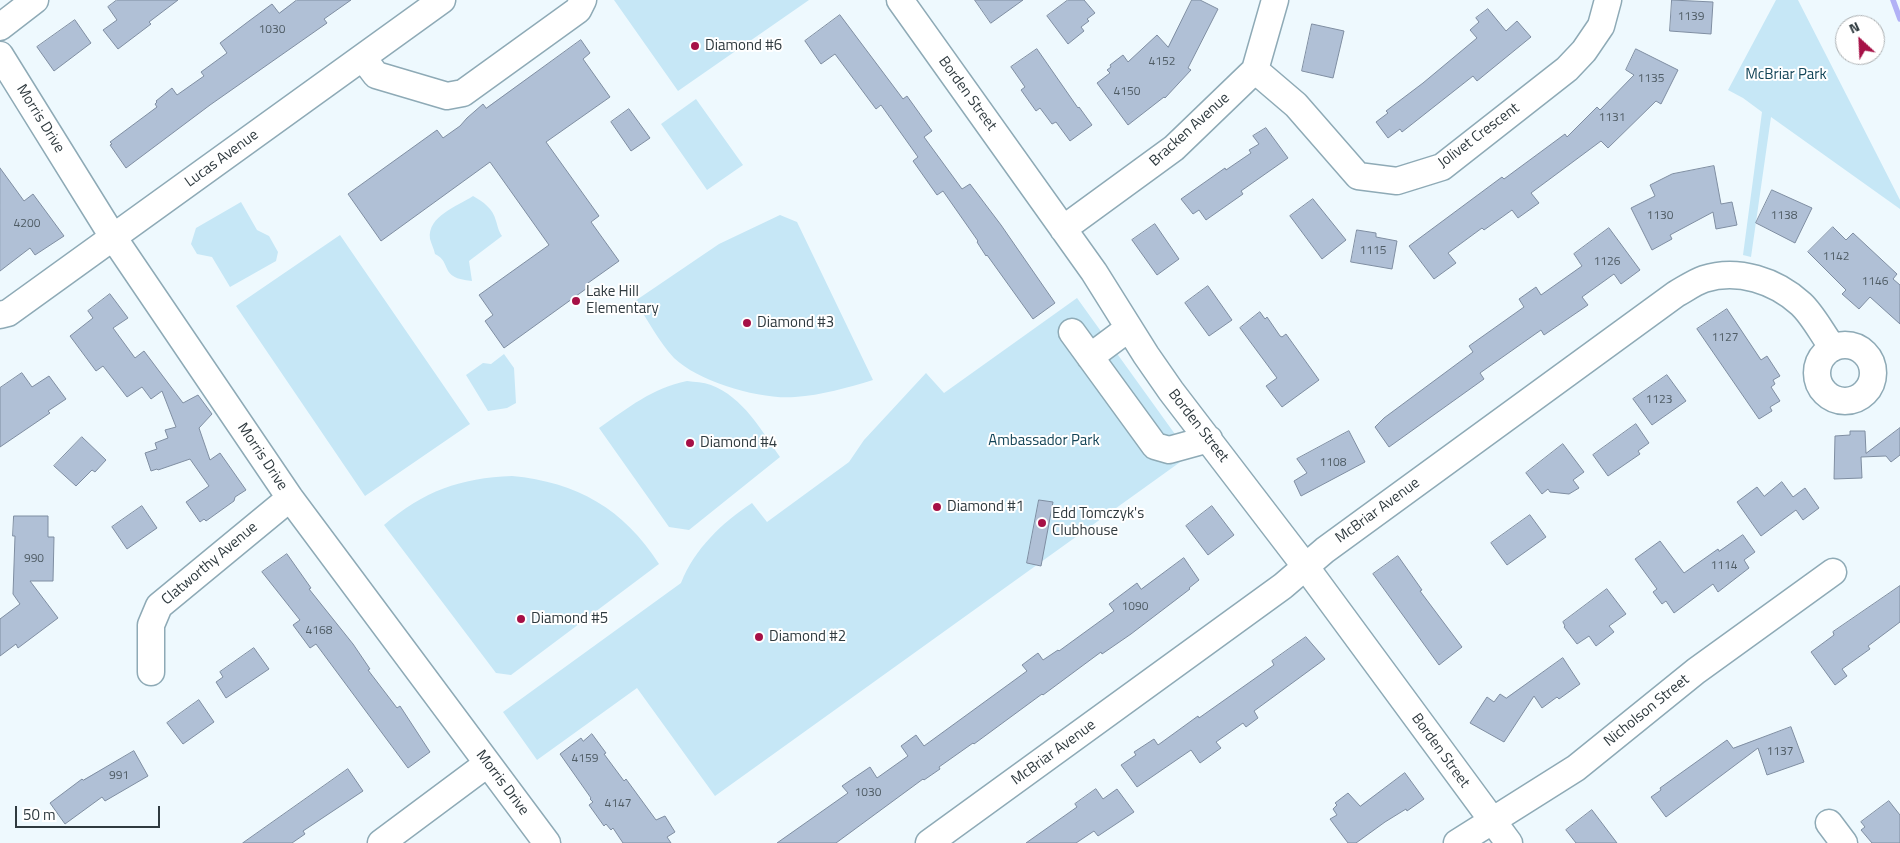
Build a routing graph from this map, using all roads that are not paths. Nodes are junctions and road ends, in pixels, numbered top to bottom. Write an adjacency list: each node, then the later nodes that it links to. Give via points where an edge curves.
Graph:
1 (35, 0): 7 (street)
2 (442, 0): 9 (street, Lucas Avenue)
3 (583, 0): 9 (street, via 578,10 463,93 447,96 376,75)
4 (900, 0): 11 (street, Borden Street)
5 (1275, 0): 10 (street)
6 (1608, 0): 10 (street, Jolivet Crescent, via 1601,26 1567,69 1442,167 1397,181 1358,176 1296,105)
7 (0, 27)
8 (0, 55): 12 (street, Morris Drive)
9 (363, 58): 12 (street, Lucas Avenue)
10 (1255, 70): 11 (street, Bracken Avenue, via 1174,148)
11 (1063, 229): 14 (street, Borden Street)
12 (113, 237): 13 (street, Lucas Avenue, via 8,313); 19 (street, Morris Drive)
13 (0, 315)
14 (1129, 328): 17 (street); 18 (street, Borden Street, via 1170,391)
15 (1072, 332): 17 (street)
16 (1833, 348): 20 (street, McBriar Avenue, via 1802,305 1777,286 1748,277 1726,275 1704,279 1676,294)
17 (1090, 357): 18 (street, via 1155,446 1169,450)
18 (1209, 439): 20 (street, Borden Street)
19 (290, 498): 22 (street, Clatworthy Avenue, via 159,606 151,625); 23 (street, Morris Drive)
20 (1305, 566): 24 (street, Borden Street); 27 (street, McBriar Avenue, via 1283,586)
21 (1833, 572): 24 (street, Nicholson Street, via 1696,671 1576,768)
22 (151, 672)
23 (487, 764): 25 (street); 26 (street, Morris Drive)
24 (1492, 820): 28 (street, Nicholson Street); 29 (street, Borden Street)
25 (382, 843)
26 (547, 843)
27 (929, 843)
28 (1456, 843)
29 (1509, 843)

